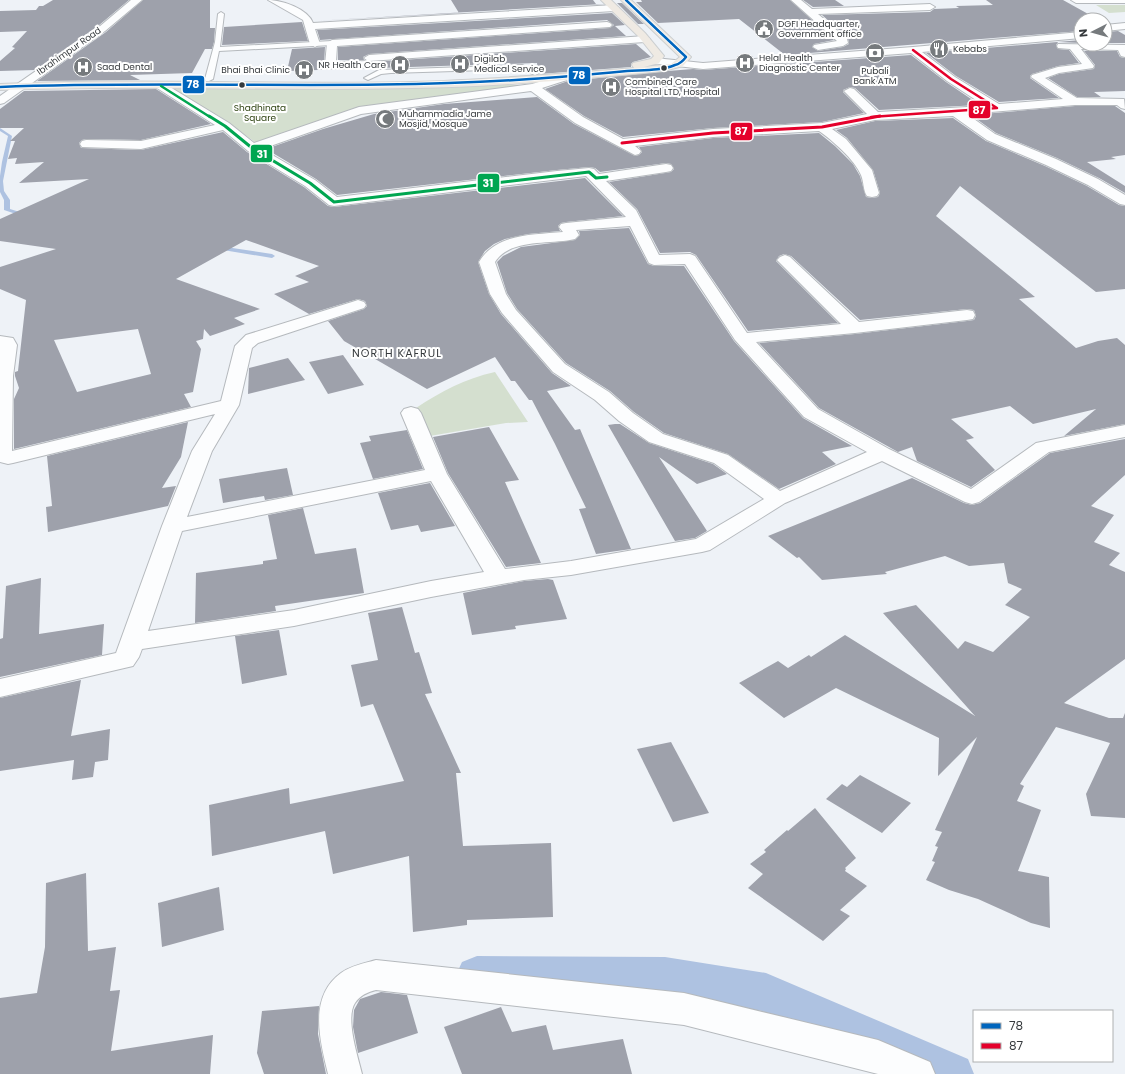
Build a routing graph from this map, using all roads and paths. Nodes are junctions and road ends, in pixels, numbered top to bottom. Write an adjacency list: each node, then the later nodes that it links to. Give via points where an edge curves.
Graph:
1 (137, 0): 39 (street, Ibrahimpur Road, via 102,29)
2 (273, 0): 14 (street, via 301,14)
3 (606, 0): 9 (main road)
4 (626, 0): 34 (main road, via 686,57)
5 (796, 0): 10 (street)
6 (1076, 0): 7 (street)
7 (1125, 0)
8 (934, 4): 10 (street)
9 (614, 8): 12 (street); 21 (main road)
10 (809, 12): 27 (street, via 847,42)
11 (221, 14): 25 (lane)
12 (360, 23): 14 (street); 23 (street)
13 (607, 25): 23 (street)
14 (309, 26): 22 (street)
15 (1125, 26): 16 (street)
16 (1113, 27)
17 (1073, 31): 34 (street)
18 (1125, 31): 19 (street)
19 (1113, 32)
20 (1073, 36): 30 (street)
21 (645, 39): 32 (main road); 33 (street)
22 (314, 40): 24 (lane); 25 (lane)
23 (364, 41): 24 (street); 33 (street)
24 (332, 43): 33 (street, via 330,65)
25 (217, 46): 37 (lane)
26 (1073, 46): 30 (street)
27 (804, 48)
28 (1113, 48): 29 (street)
29 (1124, 49)
30 (914, 51): 34 (street, via 704,66); 47 (street, via 951,79)
31 (1078, 52): 45 (street, via 1090,66 1058,70 1036,78)
32 (657, 58): 34 (street); 35 (main road, via 626,66 495,76)
33 (369, 61): 35 (street)
34 (682, 62): 36 (main road, via 677,66 664,68)
35 (368, 78): 37 (main road)
36 (566, 78): 40 (main road, via 409,85); 42 (street)
37 (209, 79): 39 (main road)
38 (0, 82): 39 (main road)
39 (25, 83): 40 (main road); 41 (main road); 44 (street, Ibrahimpur Road)
40 (161, 86): 50 (street)
41 (0, 87)
42 (533, 87): 52 (street, via 580,120); 54 (street, via 359,111)
43 (850, 92): 49 (street)
44 (0, 101)
45 (1075, 102): 46 (street, via 1120,101); 47 (street)
46 (1125, 106)
47 (997, 108): 48 (street)
48 (956, 112): 49 (street); 57 (street, via 991,137 1079,175)
49 (875, 116): 51 (street)
50 (226, 126): 53 (street, via 141,145); 54 (street)
51 (822, 127): 52 (street, via 713,133); 56 (street, via 842,142 867,173)
52 (622, 143): 55 (street, via 666,168)
53 (86, 144)
54 (252, 148): 55 (street, via 310,183 334,202 589,172)
55 (596, 178): 58 (street, via 631,213)
56 (872, 193)
57 (1125, 201)
58 (635, 221): 63 (street, via 654,260 690,259); 71 (street, via 566,227 572,235 506,245 486,262 498,294 522,327 559,368 602,396 656,438 721,459)
59 (785, 260): 62 (street)
60 (358, 304): 65 (street, via 252,339 244,346)
61 (967, 314): 62 (street)
62 (855, 328): 63 (street)
63 (744, 338): 69 (street, via 811,413)
64 (0, 341): 67 (street, via 7,342 8,345)
65 (230, 405): 67 (street, via 8,458 2,456); 72 (street, via 202,451)
66 (412, 413): 70 (street)
67 (2, 418)
68 (1125, 431): 69 (street, via 1043,447 972,498)
69 (882, 453): 71 (street)
70 (437, 474): 72 (street); 73 (street)
71 (778, 500): 73 (street, via 702,545)
72 (173, 526): 74 (street)
73 (498, 578): 74 (street, via 431,589 294,618)
74 (131, 642): 75 (street, via 124,660)
75 (0, 688)
76 (346, 1074): 77 (street, via 335,1031 336,1006 342,993 354,983 376,974 684,1009 878,1057)
77 (918, 1074)

